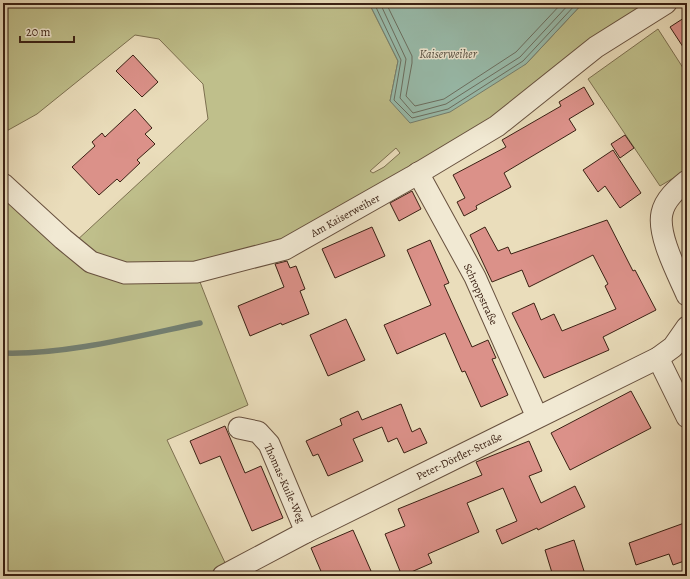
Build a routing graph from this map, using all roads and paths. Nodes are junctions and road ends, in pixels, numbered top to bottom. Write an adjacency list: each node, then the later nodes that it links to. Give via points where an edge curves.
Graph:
1 (666, 3): 2 (street, Am Kaiserweiher, via 590,51 497,126)
2 (418, 173): 4 (street, Am Kaiserweiher, via 285,249 196,272 125,273 91,262); 8 (street, Schroppstraße, via 475,277)
3 (687, 181): 5 (street, via 674,191 662,212 662,230)
4 (3, 184)
5 (687, 295)
6 (687, 327): 7 (street, Peter-Dörfler-Straße, via 673,347)
7 (658, 358): 8 (street, Peter-Dörfler-Straße); 9 (street)
8 (537, 417): 11 (street, Peter-Dörfler-Straße)
9 (687, 417)
10 (239, 428): 11 (street, Thomas-Kuile-Weg, via 258,432 269,444)
11 (306, 532): 12 (street, Peter-Dörfler-Straße)
12 (223, 576)

